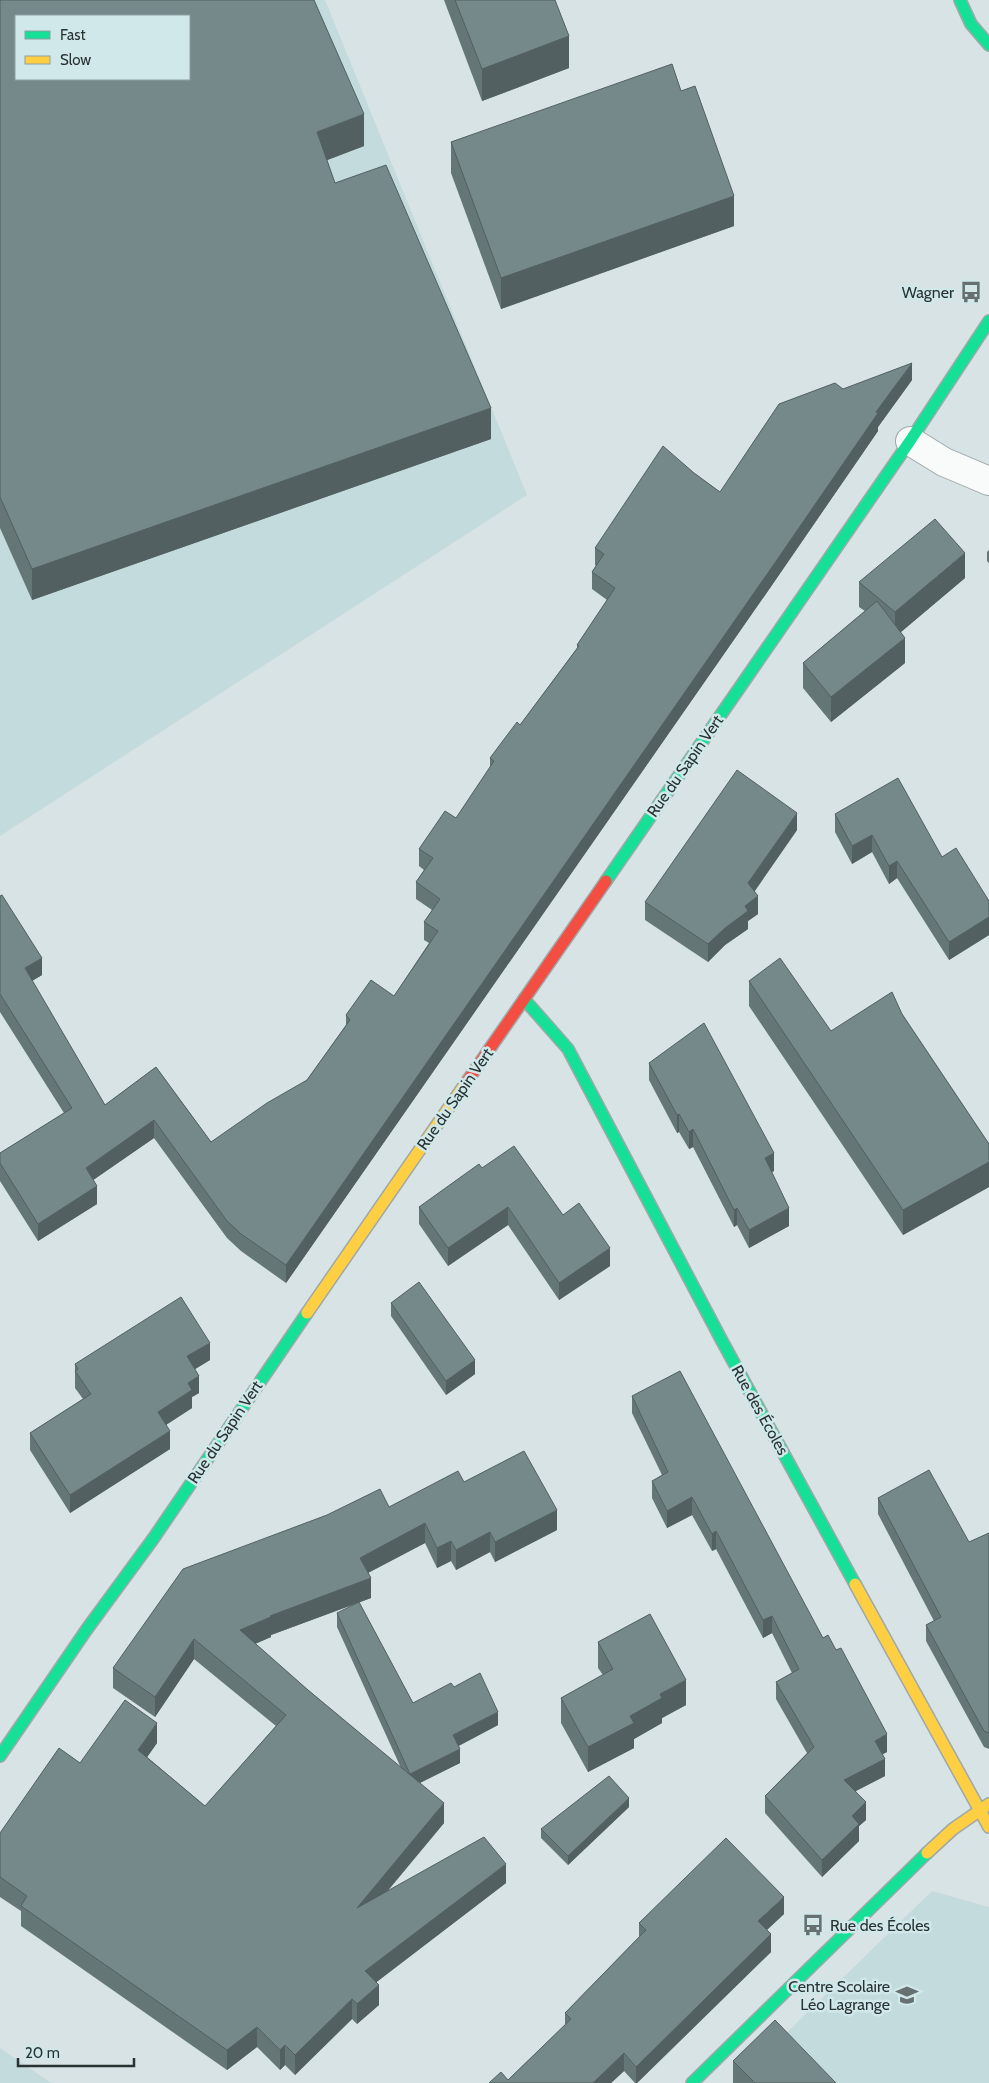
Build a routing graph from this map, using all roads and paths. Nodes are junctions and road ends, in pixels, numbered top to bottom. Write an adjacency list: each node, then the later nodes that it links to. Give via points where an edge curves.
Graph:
1 (960, 0): 2 (street, via 971,24)
2 (989, 45)
3 (989, 320): 4 (street, Rue du Sapin Vert)
4 (910, 441): 5 (street, via 944,462); 6 (street, Rue du Sapin Vert)
5 (989, 481)
6 (524, 999): 7 (street, Rue du Sapin Vert); 8 (street, Rue des Écoles, via 568,1049 726,1350)
7 (0, 1756)
8 (984, 1806): 9 (street, Rue des Écoles); 10 (street, via 930,1850)
9 (989, 1827)
10 (692, 2083)

